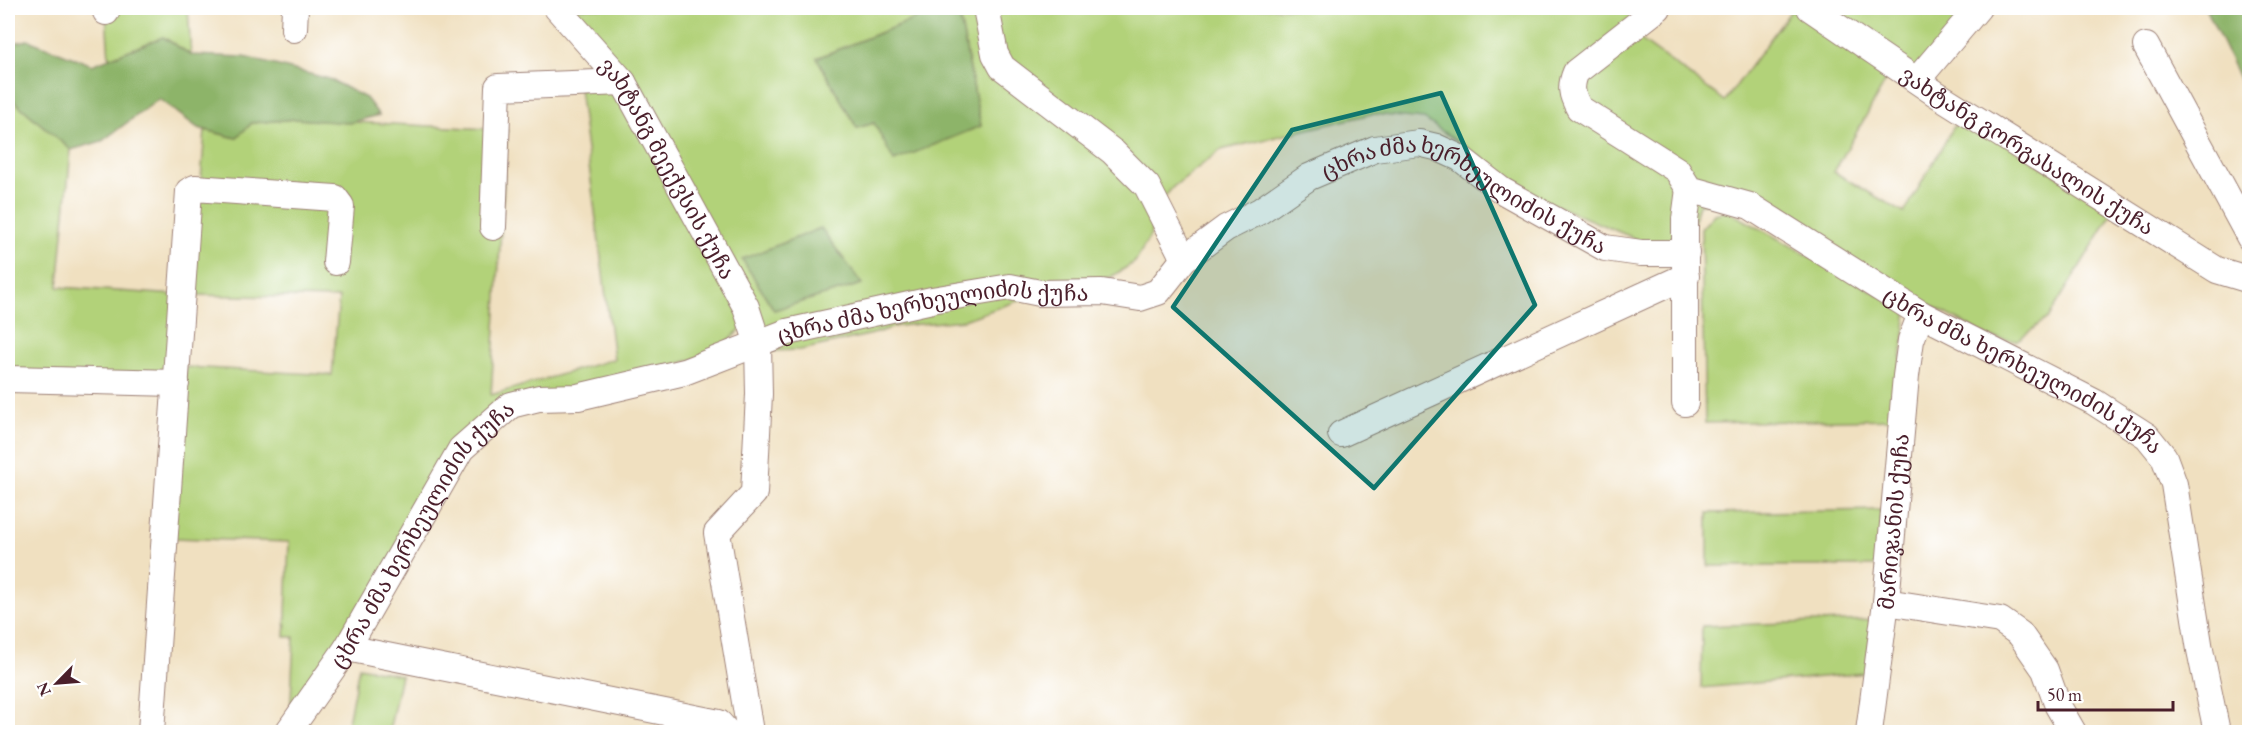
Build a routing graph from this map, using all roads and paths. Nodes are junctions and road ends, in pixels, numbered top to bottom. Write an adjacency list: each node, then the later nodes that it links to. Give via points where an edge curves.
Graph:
1 (557, 8): 8 (street, ვახტანგ მეექვსის ქუჩა)
2 (986, 8): 12 (street, via 994,54 1002,67 1113,152 1148,186)
3 (1658, 8): 9 (street, via 1576,72 1571,84 1572,97 1579,108 1677,170)
4 (1810, 8): 7 (street, ვახტანგ გორგასალის ქუჩა)
5 (1978, 8): 7 (street)
6 (2146, 46): 11 (street)
7 (1917, 80): 15 (street, ვახტანგ გორგასალის ქუჩა, via 2217,270)
8 (623, 82): 10 (street, via 498,87); 17 (street, ვახტანგ მეექვსის ქუჩა, via 746,307)
9 (1689, 189): 14 (street); 16 (street, ცხრა ძმა ხერხეულიძის ქუჩა, via 1750,206)
10 (493, 227)
11 (2250, 238)
12 (1184, 259): 14 (street, ცხრა ძმა ხერხეულიძის ქუჩა, via 1309,177 1375,149 1419,143 1460,158 1501,190 1605,248); 17 (street, ცხრა ძმა ხერხეულიძის ქუჩა, via 1158,292 1140,298 1102,292 1040,294 1010,287 861,314 787,332)
13 (336, 262): 19 (street, via 341,207 338,200 191,189)
14 (1686, 264): 20 (street); 21 (street)
15 (2250, 280)
16 (1921, 314): 22 (street, მარიჯანის ქუჩა, via 1911,340 1906,376); 30 (street, ცხრა ძმა ხერხეულიძის ქუჩა, via 2094,402 2147,436 2164,457 2174,484)
17 (758, 344): 23 (street, ცხრა ძმა ხერხეულიძის ქუჩა, via 684,372 578,397 539,398 511,405 461,449); 27 (street, ვახტანგ მეექვსის ქუჩა, via 754,493 717,533)
18 (8, 379): 19 (street)
19 (176, 383): 24 (street)
20 (1685, 403)
21 (1341, 435)
22 (1886, 602): 28 (street, მარიჯანის ქუჩა); 29 (street, via 2000,620 2020,634 2045,670)
23 (347, 648): 25 (street, ცხრა ძმა ხერხეულიძის ქუჩა); 26 (street, via 719,723)
24 (151, 732)
25 (288, 732)
26 (727, 732)
27 (750, 732)
28 (1869, 732)
29 (2073, 732)
30 (2217, 732)

